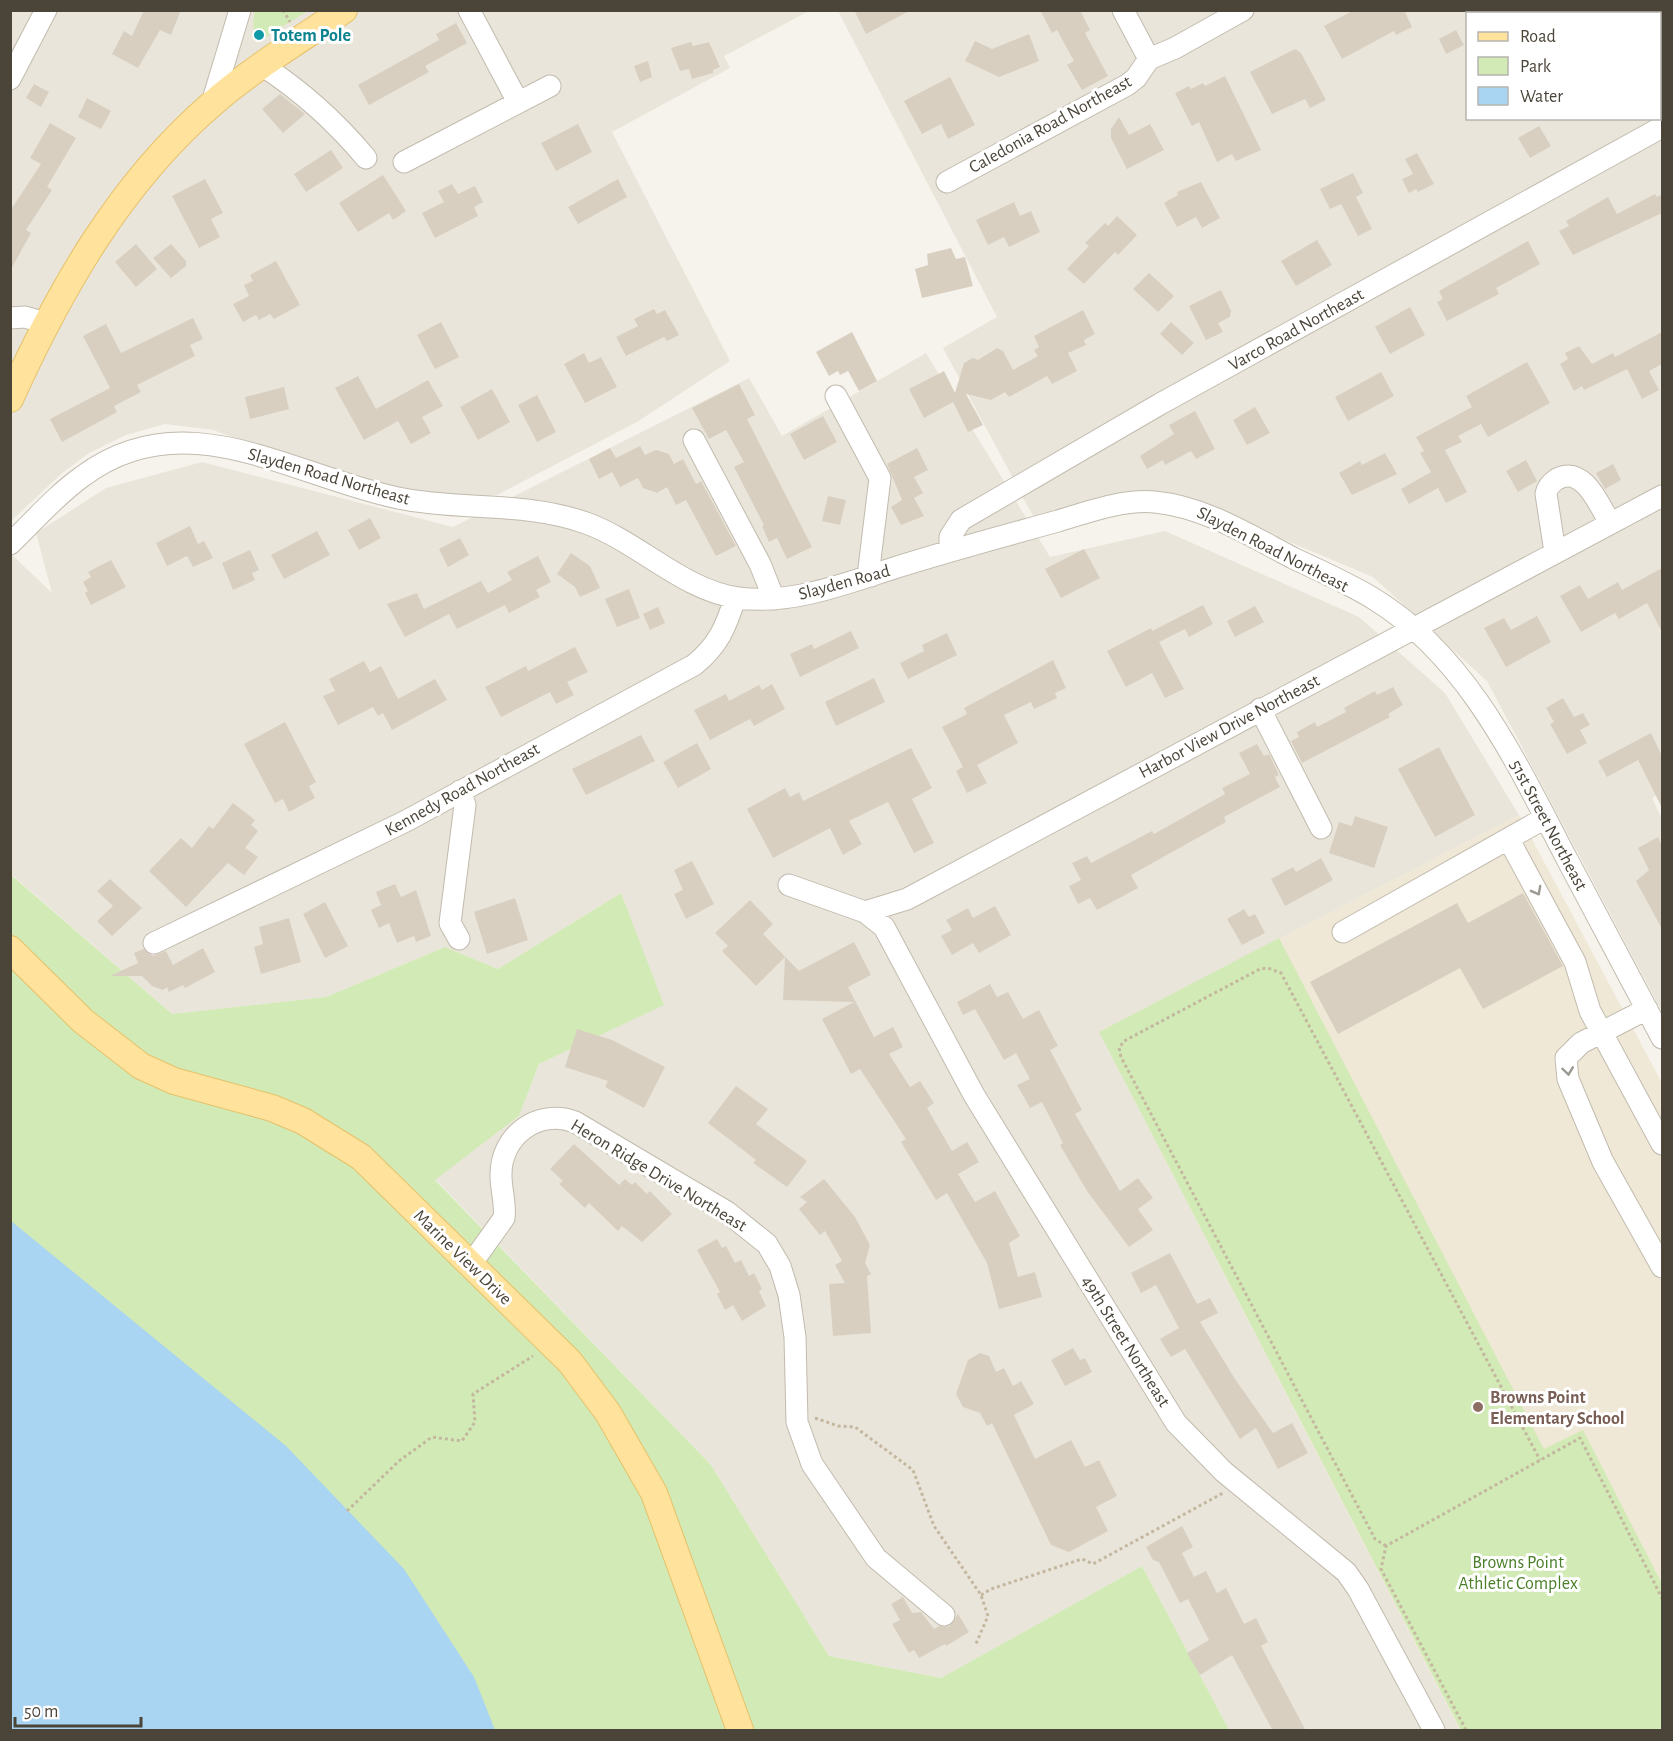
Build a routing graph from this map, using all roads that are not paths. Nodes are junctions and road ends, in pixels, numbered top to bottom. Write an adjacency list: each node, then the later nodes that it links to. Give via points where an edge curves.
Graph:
1 (46, 10): 9 (street)
2 (240, 10): 12 (street)
3 (344, 10): 8 (main road)
4 (469, 10): 11 (street)
5 (1123, 10): 7 (street)
6 (1243, 10): 7 (street)
7 (1149, 58): 16 (street, Caledonia Road Northeast, via 1127,85)
8 (263, 66): 12 (main road); 14 (street, via 316,105)
9 (10, 80)
10 (550, 86): 11 (street)
11 (518, 102): 15 (street)
12 (212, 104): 18 (main road, via 135,185 85,253)
13 (1662, 127): 25 (street, Varco Road Northeast, via 1154,408 971,514 961,520 950,537)
14 (366, 158)
15 (404, 162)
16 (947, 182)
17 (10, 318): 18 (street, via 25,317)
18 (45, 323): 20 (main road)
19 (836, 396): 27 (street, via 880,478 869,568)
20 (10, 399)
21 (694, 440): 29 (street, via 760,564)
22 (1662, 496): 23 (street, Harbor View Drive Northeast)
23 (1610, 523): 26 (street, Harbor View Drive Northeast); 26 (street, via 1584,483 1566,476 1554,481 1546,494)
24 (10, 544): 28 (street, Slayden Road Northeast, via 58,496 99,465 146,446 193,442 236,449 394,497 568,517 612,534 698,586)
25 (950, 551): 27 (street, Slayden Road); 30 (street, Slayden Road Northeast, via 1108,507 1149,501 1191,507 1375,599)
26 (1555, 552): 30 (street, Harbor View Drive Northeast)
27 (872, 576): 29 (street, Slayden Road)
28 (735, 598): 29 (street, Slayden Road); 32 (street, Kennedy Road Northeast, via 713,649 694,665)
29 (774, 599)
30 (1412, 628): 31 (street, Harbor View Drive Northeast); 33 (street, 51st Street Northeast, via 1457,674 1495,727)
31 (1260, 709): 34 (street); 37 (street, Harbor View Drive Northeast, via 923,891)
32 (460, 791): 39 (street, via 465,805 450,923); 40 (street, Kennedy Road Northeast, via 385,832)
33 (1545, 818): 35 (street); 42 (street, 51st Street Northeast)
34 (1322, 828)
35 (1509, 840): 38 (street); 43 (street, one-way to 43, via 1575,962 1590,1011)
36 (789, 885): 37 (street)
37 (865, 912): 50 (street, 49th Street Northeast, via 884,927 974,1095 1176,1423 1238,1485 1346,1572)
38 (1343, 932)
39 (459, 939)
40 (154, 944)
41 (10, 949): 46 (main road, Marine View Drive, via 83,1021 141,1066 174,1081 272,1108 338,1141 361,1157)
42 (1647, 1009): 43 (street); 44 (street, 51st Street Northeast)
43 (1603, 1033): 45 (street); 47 (street, one-way to 47, via 1581,1043 1566,1058 1568,1079 1603,1162)
44 (1662, 1038)
45 (1662, 1144)
46 (471, 1264): 48 (street, Heron Ridge Drive Northeast, via 504,1218 501,1174 506,1150 520,1132 539,1119 575,1122 726,1212 767,1244 780,1266 795,1337 796,1411 812,1464 876,1558); 49 (main road, Marine View Drive, via 554,1345 608,1413 654,1493)
47 (1662, 1267)
48 (944, 1615)
49 (740, 1731)
50 (1434, 1731)

